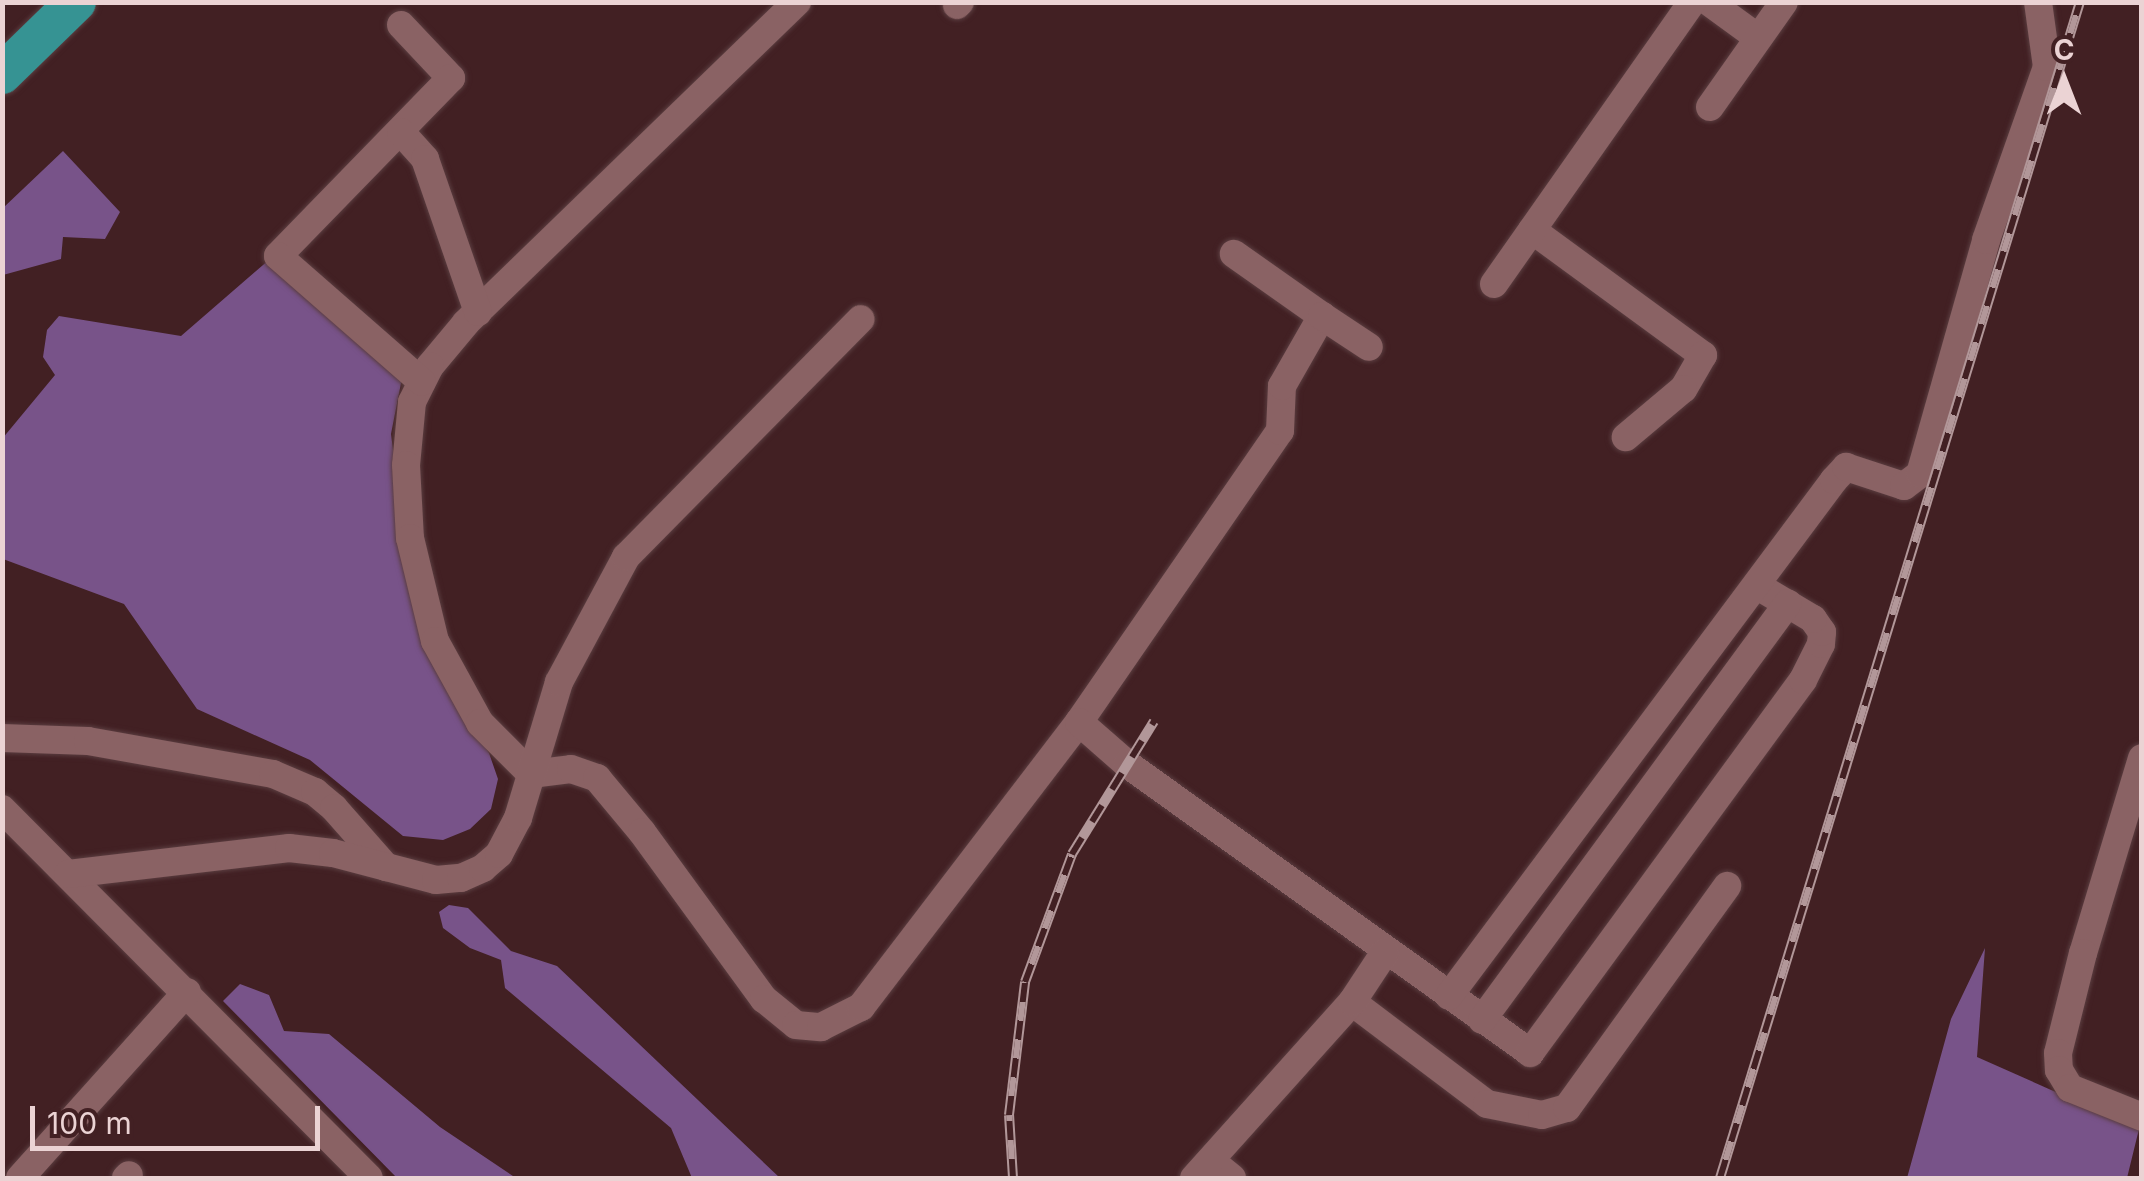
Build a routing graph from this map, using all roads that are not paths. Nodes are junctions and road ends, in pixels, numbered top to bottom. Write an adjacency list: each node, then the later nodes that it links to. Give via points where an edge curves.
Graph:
1 (76, 2): 9 (highway)
2 (797, 2): 15 (street)
3 (1692, 2): 12 (street)
4 (1709, 2): 8 (street)
5 (1784, 2): 8 (street)
6 (2038, 2): 21 (street, via 2047,67 1986,240 1920,474 1904,486 1846,467)
7 (401, 25): 11 (street, via 451,78)
8 (1757, 37): 10 (street)
9 (2, 74)
10 (1710, 108)
11 (401, 132): 15 (street, via 425,159); 19 (street, via 278,256)
12 (1532, 230): 14 (street); 20 (street, via 1703,355 1683,389)
13 (1234, 254): 16 (street)
14 (1494, 284)
15 (478, 312): 19 (street)
16 (1322, 316): 18 (street); 23 (street, via 1282,386 1280,430)
17 (861, 320): 26 (street, via 626,557 559,682)
18 (1369, 348)
19 (422, 382): 26 (street, via 407,432 407,483 410,538 435,641 480,723)
20 (1626, 437)
21 (1756, 585): 22 (street); 33 (street)
22 (1788, 603): 35 (street); 35 (street, via 1822,632 1803,680 1530,1053)
23 (1079, 722): 26 (street, via 862,1007 821,1027 796,1025 764,999 597,778 571,769); 31 (street)
24 (2, 738): 28 (street, via 88,741 273,774 324,800)
25 (2142, 758): 36 (street, via 2058,1054 2070,1088)
26 (531, 774): 28 (street, via 518,818 482,868 436,880)
27 (2, 809): 29 (street)
28 (386, 867): 29 (street, via 289,848)
29 (68, 874): 32 (street)
30 (1726, 886): 34 (street, via 1567,1108 1542,1115 1487,1104)
31 (1385, 952): 33 (street); 34 (street)
32 (187, 992): 38 (street); 39 (street)
33 (1449, 996): 35 (street)
34 (1352, 1002): 37 (street)
35 (1482, 1020)
36 (2142, 1117)
37 (1212, 1173)
38 (20, 1178)
39 (369, 1178)

